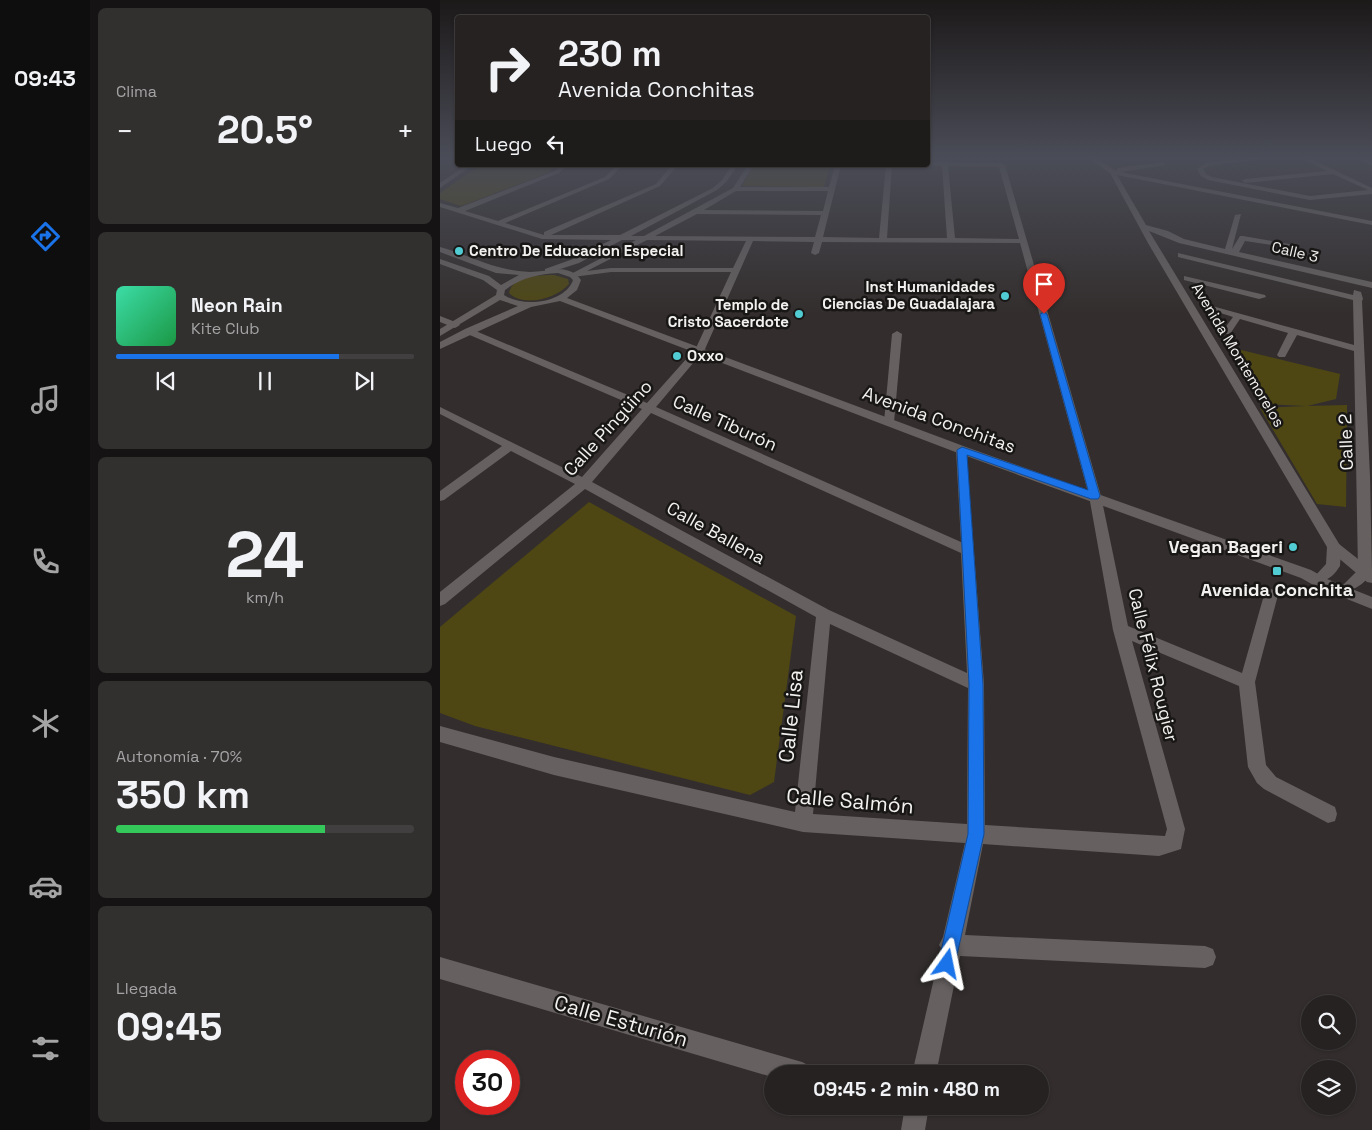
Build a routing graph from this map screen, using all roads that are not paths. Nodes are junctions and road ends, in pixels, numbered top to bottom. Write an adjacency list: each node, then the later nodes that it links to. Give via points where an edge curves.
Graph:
1 (453, 210): 15 (street)
2 (461, 210): 15 (street)
3 (531, 210): 22 (street)
4 (603, 210): 24 (street)
5 (676, 210): 25 (street)
6 (700, 210): 16 (street)
7 (825, 210): 17 (street)
8 (885, 210): 29 (street)
9 (949, 210): 30 (street)
10 (1014, 210): 31 (street, Calle Félix Rougier)
11 (1134, 210): 23 (street, Avenida Montemorelos)
12 (1303, 210): 18 (street)
13 (1317, 210): 18 (street)
14 (1328, 210): 20 (street)
15 (458, 211): 22 (street)
16 (696, 212): 17 (street); 26 (street)
17 (824, 213): 28 (street)
18 (1325, 214): 20 (street)
19 (1239, 215): 36 (street)
20 (1341, 217): 21 (street)
21 (1372, 223)
22 (497, 224): 24 (street)
23 (1144, 227): 32 (street, Calle 3); 33 (street, Avenida Montemorelos)
24 (542, 237): 25 (street)
25 (624, 238): 26 (street); 41 (street)
26 (644, 238): 27 (street); 43 (street)
27 (751, 238): 28 (street); 40 (street, Calle Pingüino)
28 (817, 239): 29 (street); 37 (street)
29 (883, 240): 30 (street)
30 (951, 240): 31 (street)
31 (1023, 241): 75 (street, Calle Félix Rougier)
32 (1182, 241): 33 (street, Calle 3); 36 (street, Calle 3)
33 (1152, 243): 77 (street, Avenida Montemorelos)
34 (1295, 247): 36 (street, via 1243,238)
35 (440, 249): 42 (street, via 499,271)
36 (1231, 252): 45 (street, Calle 3)
37 (815, 253)
38 (1181, 255): 46 (street)
39 (440, 261): 49 (street, via 486,278)
40 (736, 270): 43 (street, via 611,270); 65 (street, Calle Pingüino)
41 (548, 271): 42 (street); 43 (street)
42 (533, 273): 49 (street, via 519,277)
43 (574, 276): 53 (street, via 577,284 574,289)
44 (1188, 278): 46 (street)
45 (1336, 280): 47 (street, Calle 3); 48 (street); 51 (street)
46 (1252, 284): 48 (street); 52 (street)
47 (1372, 285)
48 (1315, 288): 51 (street)
49 (500, 292): 54 (street, via 509,302); 58 (street)
50 (1372, 292): 51 (street)
51 (1358, 295): 66 (street, Calle 2)
52 (1262, 297)
53 (560, 298): 54 (street); 65 (street, Avenida Conchitas)
54 (529, 304): 59 (street)
55 (1210, 308): 56 (street)
56 (1238, 316): 60 (street); 61 (street)
57 (440, 319): 58 (street)
58 (454, 325): 62 (street)
59 (468, 331): 64 (street); 68 (street, Calle Tiburón)
60 (1227, 332)
61 (1294, 332): 66 (street); 67 (street)
62 (440, 333)
63 (898, 334): 70 (street)
64 (440, 346)
65 (700, 350): 68 (street, Calle Pingüino); 70 (street, Avenida Conchitas)
66 (1360, 350): 73 (street, Calle 2)
67 (1282, 355)
68 (650, 408): 74 (street, Calle Pingüino); 78 (street, Calle Tiburón)
69 (441, 412): 71 (street, Calle Ballena)
70 (889, 422): 72 (street, Avenida Conchitas)
71 (510, 446): 74 (street, Calle Ballena); 76 (street)
72 (962, 450): 75 (street, Avenida Conchitas); 78 (street)
73 (1368, 477): 79 (street, Calle 2)
74 (584, 483): 84 (street, Calle Pingüino); 86 (street, Calle Ballena)
75 (1095, 496): 80 (street, Avenida Conchitas); 87 (street, Calle Félix Rougier)
76 (440, 497)
77 (1334, 548): 79 (street); 80 (street, via 1333,566)
78 (968, 550): 89 (street)
79 (1368, 575): 81 (street)
80 (1322, 579): 81 (street); 85 (street, Avenida Conchitas)
81 (1350, 585): 82 (street)
82 (1372, 594)
83 (1271, 595): 88 (street)
84 (440, 600)
85 (1372, 603)
86 (824, 614): 89 (street, Calle Ballena); 92 (street, Calle Lisa)
87 (1121, 630): 88 (street); 94 (street, Calle Félix Rougier, via 1176,829)
88 (1247, 682): 91 (street, via 1256,767 1270,783)
89 (976, 684): 93 (street)
90 (440, 734): 92 (street, Calle Salmón, via 554,766)
91 (1328, 814)
92 (803, 822): 93 (street, Calle Salmón)
93 (976, 834): 94 (street, Calle Salmón, via 1159,846); 95 (street)
94 (1174, 842)
95 (950, 945): 96 (street); 99 (street)
96 (1204, 957)
97 (440, 968): 98 (street, Calle Esturión)
98 (771, 1065)
99 (926, 1065)

